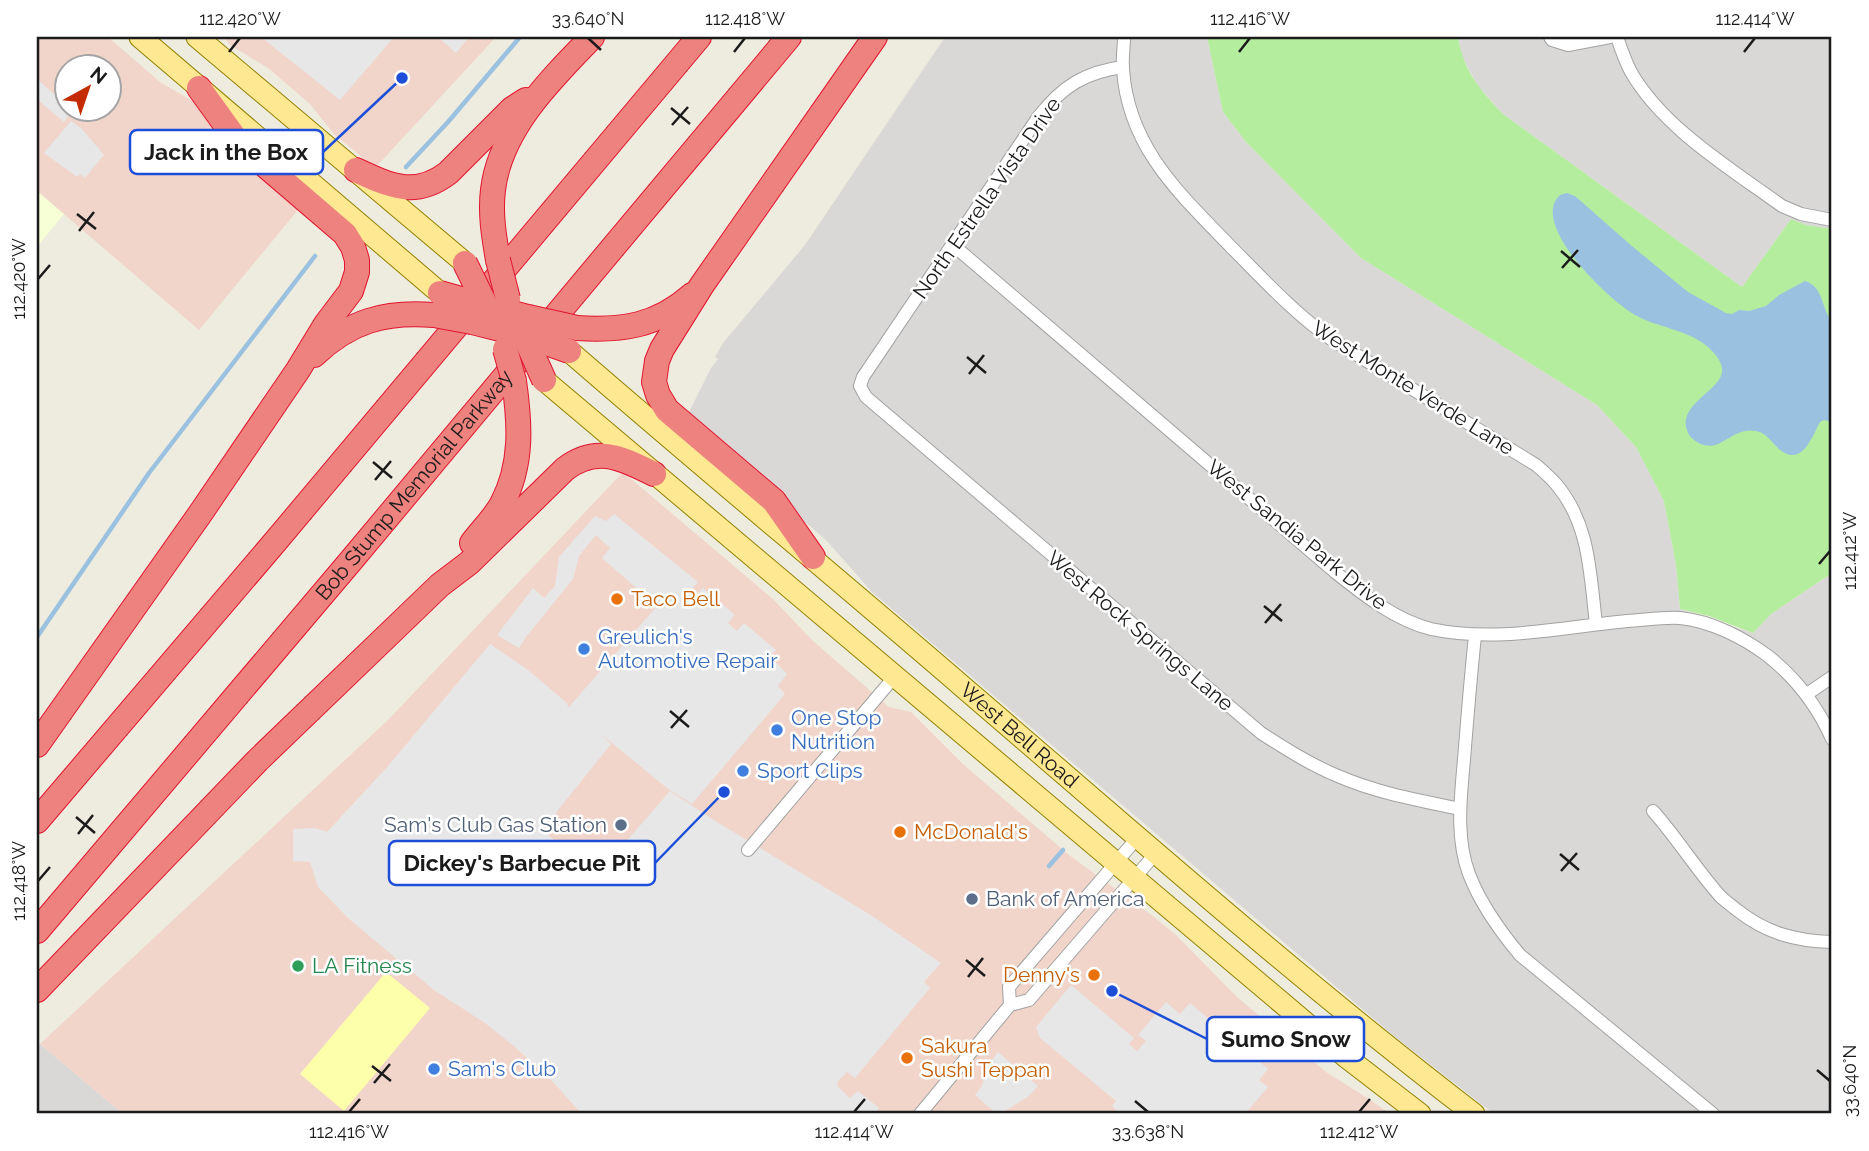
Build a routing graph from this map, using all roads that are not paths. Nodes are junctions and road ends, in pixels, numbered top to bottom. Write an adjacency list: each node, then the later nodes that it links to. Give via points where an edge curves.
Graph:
1 (140, 37): 12 (main road)
2 (197, 37): 14 (main road)
3 (592, 37): 13 (highway)
4 (699, 37): 37 (highway)
5 (789, 37): 43 (highway, Bob Stump Memorial Parkway)
6 (875, 37): 18 (highway)
7 (1124, 37): 11 (street)
8 (1550, 37): 9 (street, via 1568,45)
9 (1610, 37)
10 (1617, 37): 15 (street, via 1631,72 1678,129 1782,206)
11 (1123, 67): 16 (street, North Estrella Vista Drive, via 1089,75 1051,101); 28 (street, West Monte Verde Lane, via 1129,104 1163,174 1283,300 1331,339 1536,465 1555,482 1583,534)
12 (199, 88): 19 (main road); 22 (highway, via 238,142 330,220 353,247 357,260 351,290)
13 (541, 90): 14 (highway, via 512,109 436,181 419,187 394,186); 20 (highway, bridge, via 504,149 493,188)
14 (356, 170): 17 (main road)
15 (1832, 220)
16 (953, 245): 24 (street, North Estrella Vista Drive); 29 (street, West Sandia Park Drive, via 1364,595 1429,628)
17 (465, 262): 20 (highway, bridge)
18 (702, 285): 20 (highway, bridge, via 673,310 636,326 588,329); 26 (highway, via 657,361 654,382 658,395 667,410 774,500)
19 (440, 293): 20 (highway, bridge)
20 (504, 321): 21 (highway, bridge); 22 (highway, bridge, via 423,314 372,319 338,335); 23 (highway, bridge); 27 (highway, bridge, via 520,432 511,480 502,504)
21 (569, 351): 26 (main road, West Bell Road)
22 (298, 370): 34 (highway)
23 (544, 380): 25 (main road, West Bell Road)
24 (860, 386): 35 (street, West Rock Springs Lane, via 866,397 1261,733 1337,776 1397,796)
25 (654, 474): 27 (highway, via 617,457 590,455 573,462 469,563); 30 (main road, West Bell Road)
26 (813, 557): 38 (main road, West Bell Road)
27 (440, 585): 45 (highway, via 258,760)
28 (1596, 624): 29 (street, West Sandia Park Drive); 32 (street, West Sandia Park Drive, via 1661,618 1698,621 1757,648)
29 (1475, 636): 35 (street)
30 (895, 676): 39 (street); 41 (main road, West Bell Road)
31 (1832, 677): 32 (street)
32 (1807, 694): 33 (street, West Sandia Park Drive)
33 (1832, 739)
34 (37, 745)
35 (1460, 809): 50 (street, via 1469,874 1497,929 1537,970)
36 (1653, 811): 44 (street, via 1722,898 1751,920 1776,934)
37 (37, 821)
38 (1138, 837): 40 (main road, West Bell Road); 41 (street)
39 (748, 850)
40 (1156, 853): 42 (street); 49 (main road, West Bell Road)
41 (1116, 862): 42 (main road, West Bell Road); 46 (street, via 1009,987)
42 (1134, 877): 46 (street, via 1029,1000); 48 (main road, West Bell Road)
43 (37, 931)
44 (1832, 942)
45 (37, 990)
46 (1010, 1004): 47 (street)
47 (920, 1114)
48 (1420, 1114)
49 (1474, 1114)
50 (1713, 1114)

